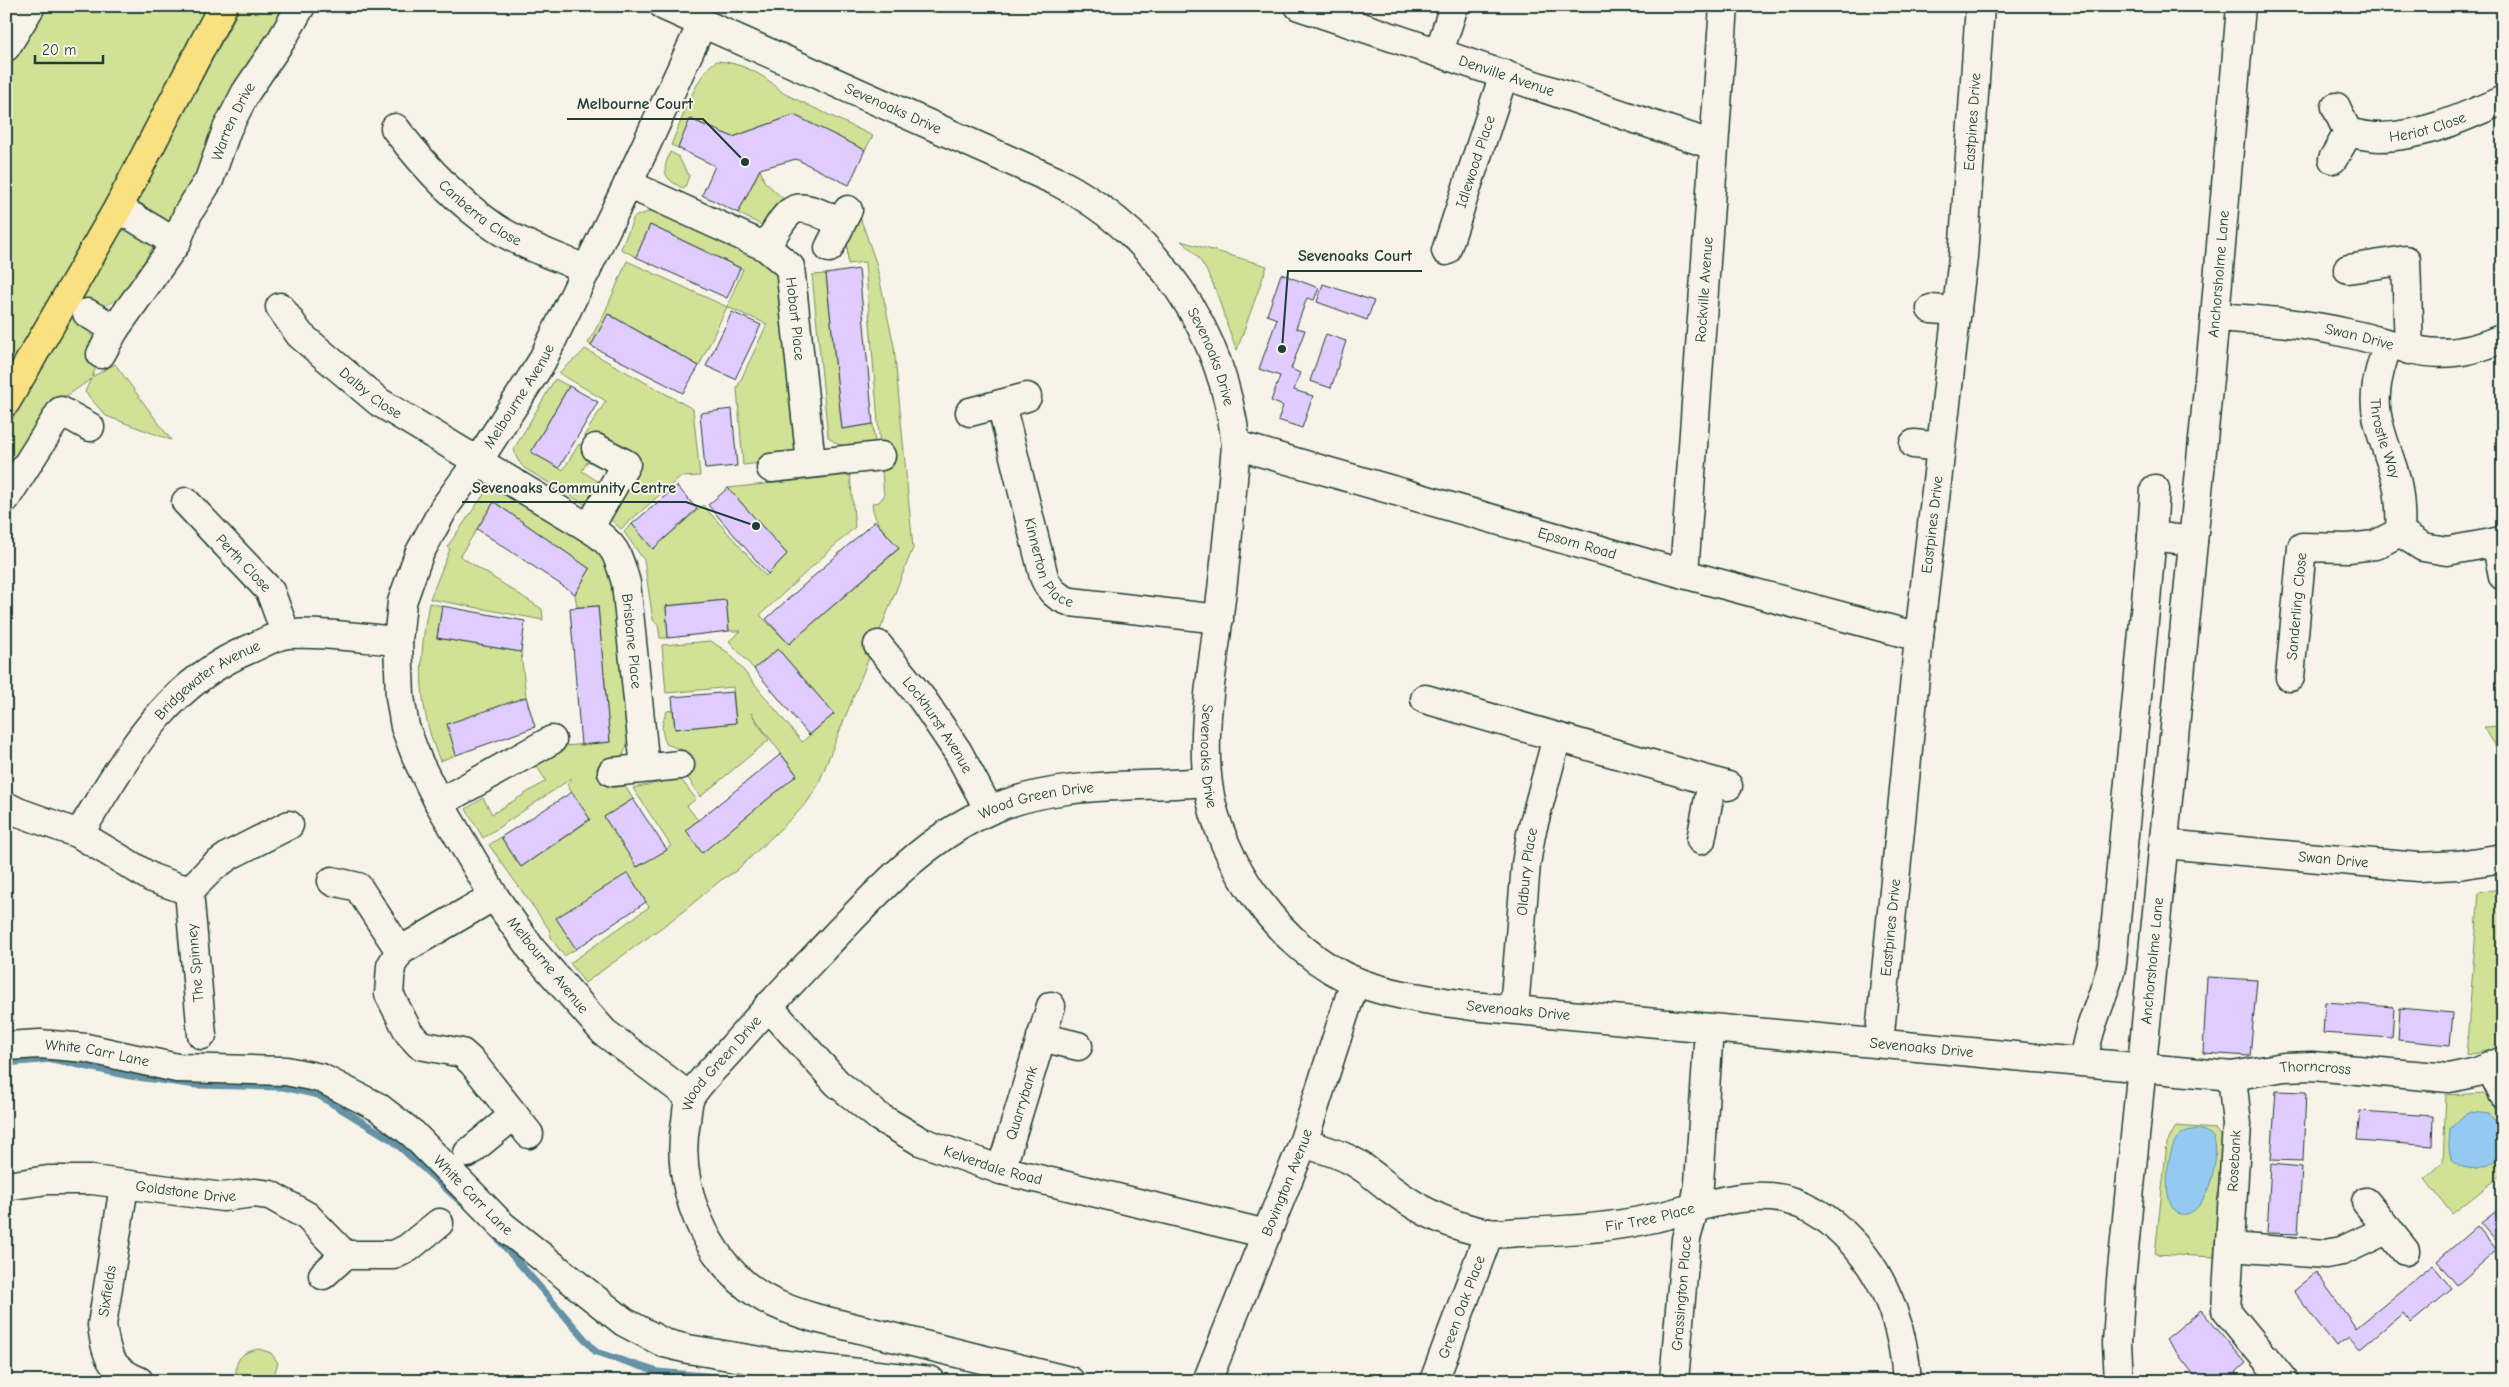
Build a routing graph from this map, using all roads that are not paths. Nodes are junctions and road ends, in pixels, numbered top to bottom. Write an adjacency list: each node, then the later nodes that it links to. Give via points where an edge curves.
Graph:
1 (31, 6): 11 (street)
2 (223, 6): 21 (main road)
3 (301, 6): 22 (street, Warren Drive, via 246,92 209,180 188,213)
4 (664, 6): 10 (street, Sevenoaks Drive)
5 (1299, 6): 12 (street, Denville Avenue)
6 (1454, 6): 12 (street)
7 (1724, 6): 18 (street, Rockville Avenue)
8 (1980, 6): 58 (street, Eastpines Drive, via 1963,257 1944,310 1927,446)
9 (2241, 6): 30 (street, Anchorsholme Lane)
10 (702, 24): 20 (street, Melbourne Avenue); 40 (street, Sevenoaks Drive, via 1056,181 1114,217 1165,270 1203,328 1223,384)
11 (6, 47)
12 (1439, 52): 13 (street, Denville Avenue)
13 (1504, 74): 18 (street, Denville Avenue); 25 (street, Idlewood Place)
14 (2503, 100): 17 (street, Heriot Close, via 2426,130 2380,137)
15 (2336, 107): 17 (street)
16 (395, 128): 27 (street, Canberra Close, via 458,199 481,217 497,228)
17 (2348, 133): 19 (street)
18 (1713, 144): 54 (street, Rockville Avenue)
19 (2333, 159)
20 (628, 184): 23 (street, Hobart Place); 27 (street, Melbourne Avenue)
21 (118, 208): 22 (street); 36 (main road)
22 (176, 242): 31 (street, Warren Drive)
23 (766, 247): 24 (street, via 786,213 793,208 807,208 844,216); 44 (street, Hobart Place, via 788,263 792,273)
24 (830, 248)
25 (1446, 251)
26 (2348, 269): 33 (street, via 2406,260)
27 (587, 270): 43 (street, Melbourne Avenue, via 541,363)
28 (280, 307): 43 (street, Dalby Close, via 300,335 379,402)
29 (86, 313): 31 (street)
30 (2215, 317): 33 (street, Swan Drive, via 2286,322 2348,333); 52 (street, Anchorsholme Lane)
31 (116, 329): 34 (street, Warren Drive)
32 (2503, 338): 33 (street, Swan Drive, via 2464,351 2435,353)
33 (2398, 348): 50 (street, Throstle Way, via 2380,369 2375,395 2401,505)
34 (101, 354)
35 (1027, 397): 37 (street)
36 (6, 402)
37 (1001, 404): 38 (street); 56 (street, Kinnerton Place, via 1044,577 1058,597 1071,602)
38 (970, 412)
39 (90, 427): 47 (street, via 61,412)
40 (1236, 445): 54 (street, Epsom Road); 56 (street, Sevenoaks Drive)
41 (596, 448): 49 (street, via 626,464)
42 (881, 456): 44 (street)
43 (478, 461): 49 (street, Brisbane Place); 59 (street, Melbourne Avenue, via 444,508 419,554 402,602)
44 (811, 463): 45 (street)
45 (771, 468)
46 (2156, 489): 51 (street)
47 (6, 498)
48 (186, 502): 57 (street, Perth Close, via 270,591)
49 (589, 528): 66 (street, Brisbane Place, via 615,549 626,583)
50 (2400, 532): 53 (street, via 2423,547 2447,551); 61 (street, Sanderling Close, via 2375,544 2348,548 2302,547)
51 (2152, 536): 52 (street); 91 (street, via 2112,962 2086,1041)
52 (2193, 541): 75 (street, Anchorsholme Lane)
53 (2499, 541): 55 (street)
54 (1684, 574): 58 (street, Epsom Road)
55 (2503, 576)
56 (1219, 619): 68 (street, Sevenoaks Drive, via 1207,730)
57 (286, 634): 59 (street, Bridgewater Avenue); 73 (street, Bridgewater Avenue, via 233,655 192,682 158,715 128,756)
58 (1919, 637): 88 (street, Eastpines Drive)
59 (398, 641): 69 (street, Melbourne Avenue, via 400,697 405,727)
60 (878, 645): 71 (street, Lockhurst Avenue, via 923,700 958,752)
61 (2290, 677)
62 (1425, 699): 63 (street)
63 (1557, 737): 74 (street, via 1720,784); 84 (street, Oldbury Place, via 1526,864)
64 (552, 740): 69 (street)
65 (680, 764): 66 (street)
66 (645, 768): 67 (street)
67 (612, 772)
68 (1208, 782): 71 (street, Wood Green Drive, via 1092,787 1035,796); 81 (street, Sevenoaks Drive, via 1219,829 1230,855 1262,906 1302,947)
69 (439, 803): 79 (street, Melbourne Avenue)
70 (6, 806): 73 (street)
71 (988, 810): 82 (street, Wood Green Drive, via 941,838 899,869)
72 (289, 825): 78 (street, via 213,866)
73 (80, 834): 78 (street, via 152,878)
74 (1702, 841)
75 (2164, 844): 76 (street, Swan Drive, via 2418,867); 93 (street, Anchorsholme Lane)
76 (2503, 858)
77 (332, 880): 80 (street, via 358,887)
78 (189, 891): 86 (street, The Spinney)
79 (494, 896): 80 (street); 96 (street, Melbourne Avenue, via 532,950 604,1032)
80 (400, 951): 98 (street, via 391,966 389,994 409,1033 420,1045 462,1053 522,1125)
81 (1355, 981): 84 (street, Sevenoaks Drive, via 1411,996); 97 (street, Bovington Avenue)
82 (768, 1006): 96 (street, Wood Green Drive); 99 (street, Kelverdale Road, via 837,1083 879,1117 920,1141)
83 (1051, 1006): 87 (street, Quarrybank)
84 (1514, 1009): 85 (street, Sevenoaks Drive)
85 (1709, 1028): 88 (street, Sevenoaks Drive); 103 (street, Grassington Place)
86 (202, 1035)
87 (1041, 1037): 90 (street); 99 (street, Quarrybank)
88 (1879, 1043): 91 (street, Sevenoaks Drive)
89 (6, 1046): 113 (street, White Carr Lane, via 49,1044 86,1048 177,1068 286,1071 321,1078 378,1107 413,1134 503,1226 624,1322 664,1343 777,1364)
90 (1078, 1046)
91 (2084, 1061): 93 (street, Sevenoaks Drive)
92 (2496, 1064): 94 (street, Thorncross, via 2448,1078 2312,1066); 95 (street, Thorncross)
93 (2142, 1068): 94 (street, Thorncross); 119 (street, Anchorsholme Lane, via 2119,1312)
94 (2232, 1076): 108 (street, Rosebank, via 2236,1124)
95 (2503, 1094)
96 (690, 1097): 114 (street, Wood Green Drive, via 683,1146 690,1198 717,1253 759,1295 815,1318)
97 (1303, 1143): 106 (street, Fir Tree Place, via 1346,1158 1408,1202 1436,1217); 107 (street, Bovington Avenue)
98 (468, 1153)
99 (1001, 1170): 107 (street, Kelverdale Road)
100 (6, 1186): 101 (street, Goldstone Drive, via 56,1180 92,1180)
101 (124, 1186): 110 (street, Goldstone Drive, via 222,1197 254,1193 270,1195 307,1216); 112 (street, Sixfields, via 102,1325 105,1344 119,1372)
102 (2366, 1202): 105 (street)
103 (1696, 1205): 106 (street, Fir Tree Place, via 1654,1218 1604,1227); 117 (street, Grassington Place, via 1686,1239); 118 (street, Fir Tree Place, via 1771,1196 1797,1202 1821,1214 1839,1229 1865,1256 1881,1283 1900,1334)
104 (439, 1223): 110 (street, via 394,1255)
105 (2388, 1229): 108 (street, via 2342,1251 2326,1254); 109 (street)
106 (1489, 1233): 116 (street, Green Oak Place)
107 (1267, 1234): 115 (street, Bovington Avenue)
108 (2230, 1247): 120 (street, Rosebank, via 2226,1310)
109 (2405, 1251)
110 (346, 1255): 111 (street)
111 (323, 1275)
112 (139, 1381)
113 (931, 1381)
114 (1070, 1381)
115 (1207, 1381)
116 (1434, 1381)
117 (1674, 1381)
118 (1907, 1381)
119 (2119, 1381)
120 (2284, 1381)

